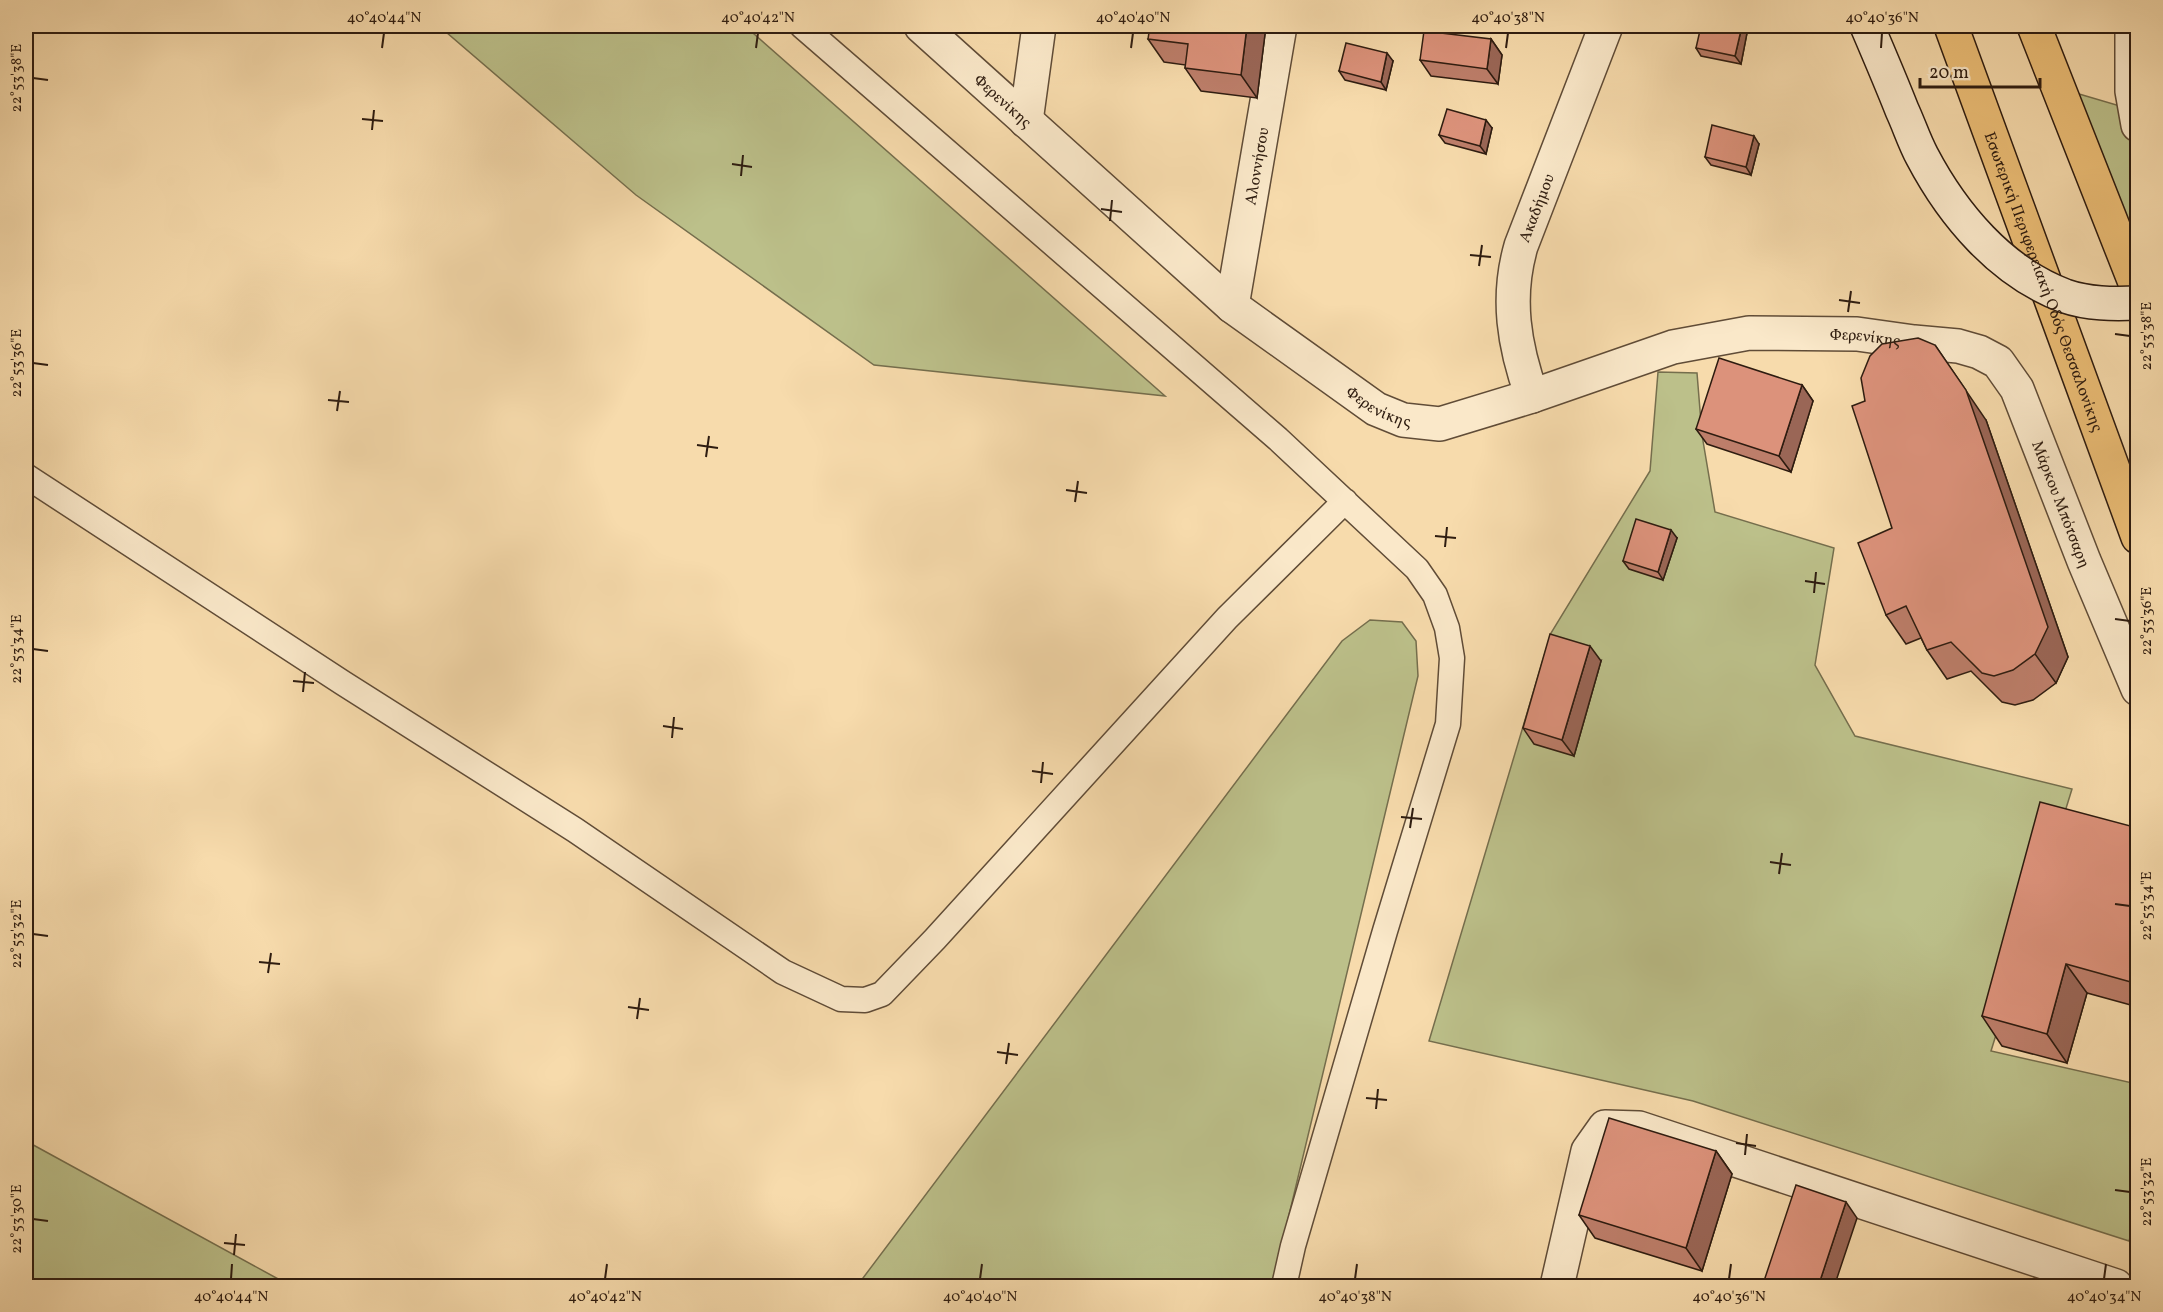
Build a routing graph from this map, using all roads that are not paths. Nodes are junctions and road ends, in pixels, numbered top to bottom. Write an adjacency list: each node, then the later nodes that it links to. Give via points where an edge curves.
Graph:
1 (802, 26): 19 (lane)
2 (921, 26): 11 (street, Φερενίκης)
3 (1039, 26): 11 (street)
4 (1280, 26): 15 (street, Αλοννήσου)
5 (1606, 26): 17 (street, Ακαδήμου, via 1515,267 1512,319)
6 (1867, 26): 14 (street, bridge, via 1921,154 1973,231 2028,277 2057,292 2087,301)
7 (1951, 26): 20 (highway, Εσωτερική Περιφερειακή Οδός Θεσσαλονίκης)
8 (2034, 26): 13 (highway)
9 (2132, 26): 10 (street)
10 (2135, 92): 12 (street)
11 (1026, 122): 15 (street, Φερενίκης)
12 (2138, 124)
13 (2138, 290)
14 (2138, 303)
15 (1232, 306): 17 (street, Φερενίκης, via 1376,409 1403,420 1440,424)
16 (1958, 346): 17 (street, Φερενίκης, via 1857,334 1749,333 1673,347); 21 (street, Μάρκου Μπότσαρη, via 1998,362 2017,389)
17 (1532, 396)
18 (26, 476): 19 (lane, via 575,830 783,972 841,999 865,1000 882,994 920,955 1227,618)
19 (1344, 501): 22 (lane, via 1417,569 1435,595 1452,658 1448,724 1378,953)
20 (2138, 537)
21 (2138, 689)
22 (1284, 1287)
23 (1557, 1287): 24 (street, via 1588,1151 1605,1127 1639,1128)
24 (2116, 1287)

